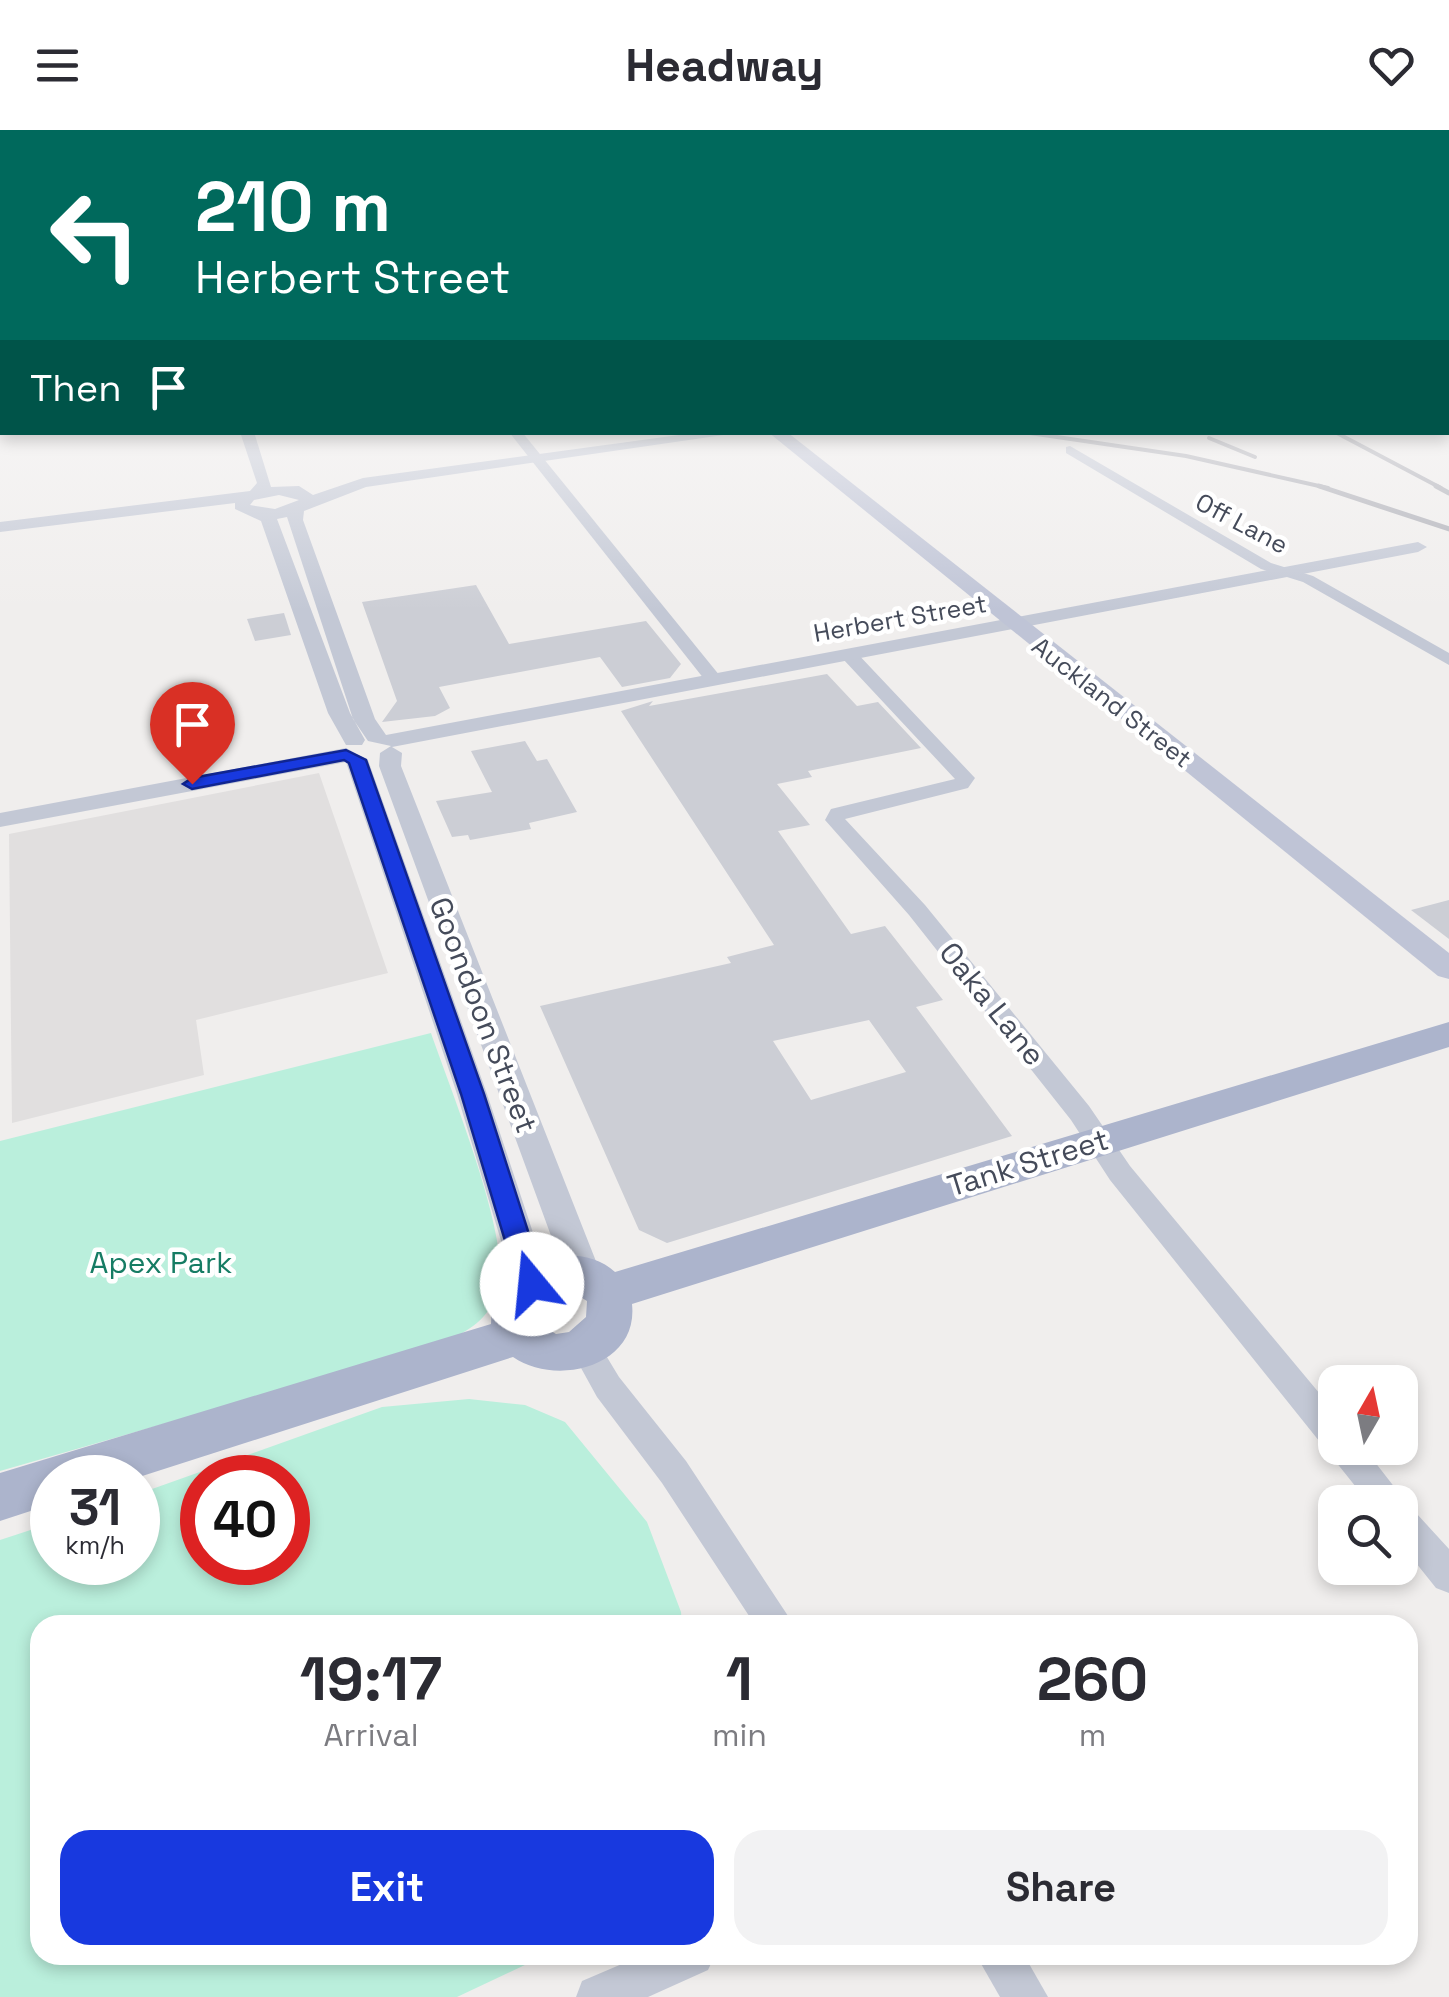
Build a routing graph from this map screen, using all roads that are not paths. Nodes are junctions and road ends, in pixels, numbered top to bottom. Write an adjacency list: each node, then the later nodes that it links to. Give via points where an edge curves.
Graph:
1 (248, 435): 9 (street, Goondoon Street, via 266,484)
2 (263, 435): 8 (street, Goondoon Street)
3 (517, 435): 7 (street)
4 (714, 435): 7 (street)
5 (780, 435): 14 (main road, Auckland Street)
6 (1070, 450): 13 (street, Off Lane, via 1266,566)
7 (535, 460): 8 (street); 17 (street)
8 (293, 498): 9 (street); 9 (street); 18 (street, Goondoon Street)
9 (254, 504): 10 (street); 11 (street); 18 (street, Goondoon Street, via 269,519 339,714)
10 (0, 526)
11 (0, 535)
12 (1418, 546): 13 (street, Herbert Street)
13 (1288, 572): 14 (street, Herbert Street); 16 (street, Off Lane)
14 (1015, 625): 15 (street, Herbert Street); 20 (main road, Auckland Street)
15 (849, 654): 17 (street, Herbert Street); 22 (street, Oaka Lane, via 965,778 838,813 835,820 926,922)
16 (1449, 660)
17 (714, 680): 18 (street, Herbert Street)
18 (369, 747): 19 (street, Herbert Street); 23 (street, Goondoon Street); 24 (street, Goondoon Street, via 390,766)
19 (0, 820)
20 (1449, 969)
21 (1449, 1034): 22 (main road, Tank Street)
22 (1098, 1140): 24 (main road, Tank Street); 27 (street, Oaka Lane)
23 (532, 1284): 24 (main road, via 556,1273); 25 (main road, via 516,1303)
24 (596, 1284): 26 (main road, via 612,1317)
25 (520, 1335): 26 (main road, via 556,1354); 28 (main road)
26 (585, 1348): 35 (street)
27 (1318, 1415)
28 (136, 1455)
29 (1358, 1465): 30 (street)
30 (1375, 1485)
31 (30, 1487): 32 (main road)
32 (0, 1497)
33 (1418, 1538): 34 (street)
34 (1449, 1576)
35 (769, 1615)
36 (671, 1965): 38 (street)
37 (1005, 1965): 39 (street)
38 (598, 1997)
39 (1026, 1997)

